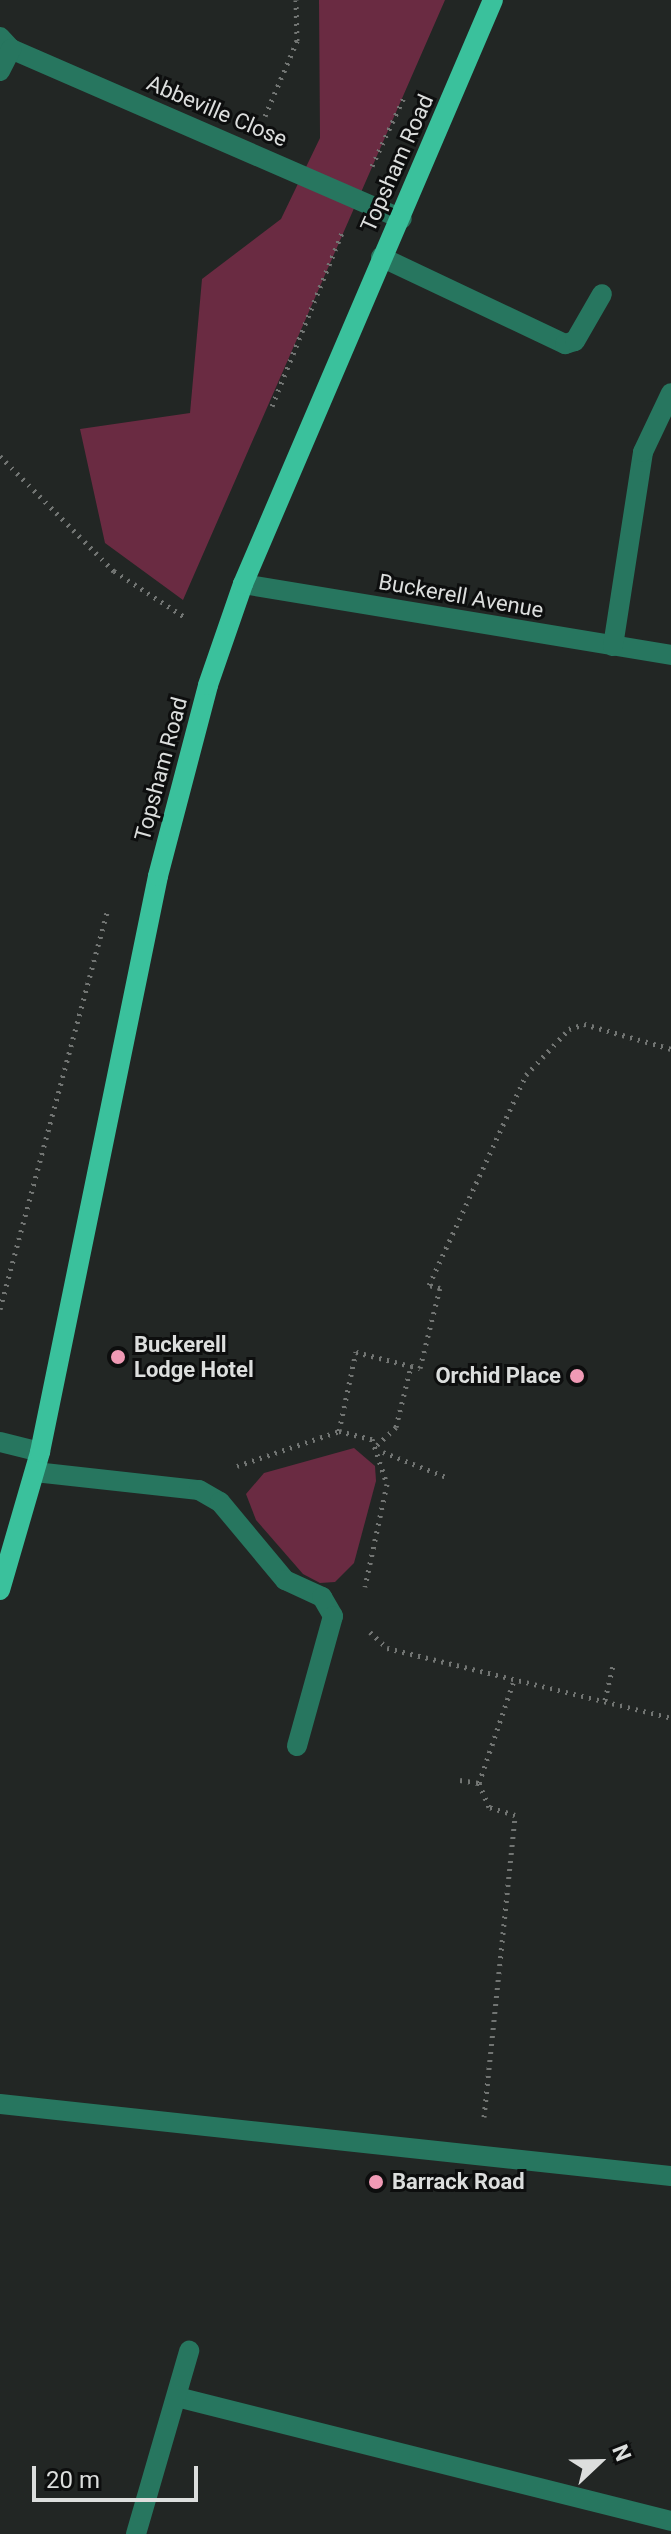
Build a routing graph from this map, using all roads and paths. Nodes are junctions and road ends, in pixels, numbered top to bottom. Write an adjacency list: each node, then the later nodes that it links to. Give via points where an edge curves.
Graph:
1 (296, 0): 5 (path, via 297,41)
2 (493, 0): 6 (main road, Topsham Road)
3 (5, 43): 4 (street, Abbeville Close); 5 (street, Abbeville Close)
4 (0, 71)
5 (250, 150): 6 (street, Abbeville Close)
6 (402, 219): 7 (main road, Topsham Road)
7 (381, 257): 8 (street, via 565,344 575,341); 11 (main road, Topsham Road)
8 (602, 294)
9 (671, 393): 13 (street, via 643,452)
10 (0, 456): 12 (path, via 114,571)
11 (243, 584): 13 (street, Buckerell Avenue); 21 (main road, Topsham Road, via 158,876)
12 (186, 618)
13 (613, 646): 14 (street, Buckerell Avenue)
14 (671, 655)
15 (671, 1049): 16 (path, via 584,1024 569,1029 526,1075 429,1285 440,1288 420,1368)
16 (411, 1366): 17 (path, via 356,1352); 19 (path, via 396,1427)
17 (339, 1431): 19 (path); 23 (path, via 230,1468)
18 (0, 1442): 21 (street)
19 (377, 1445): 20 (path)
20 (382, 1452): 22 (path); 25 (path, via 387,1484 364,1577)
21 (37, 1462): 23 (street); 24 (main road, Topsham Road)
22 (446, 1477)
23 (199, 1490): 31 (street, via 220,1502 285,1580 322,1597 333,1616)
24 (0, 1590)
25 (366, 1603)
26 (367, 1616): 28 (path, via 368,1629 387,1648)
27 (613, 1664): 29 (path)
28 (513, 1683): 29 (path, via 533,1680); 33 (path)
29 (605, 1700): 30 (path)
30 (671, 1718)
31 (297, 1746)
32 (460, 1780): 33 (path)
33 (479, 1783): 35 (path, via 489,1807 515,1815)
34 (0, 2104): 36 (street)
35 (486, 2108)
36 (671, 2176)
37 (189, 2351): 38 (street)
38 (177, 2397): 39 (street); 40 (street)
39 (671, 2521)
40 (136, 2534)

